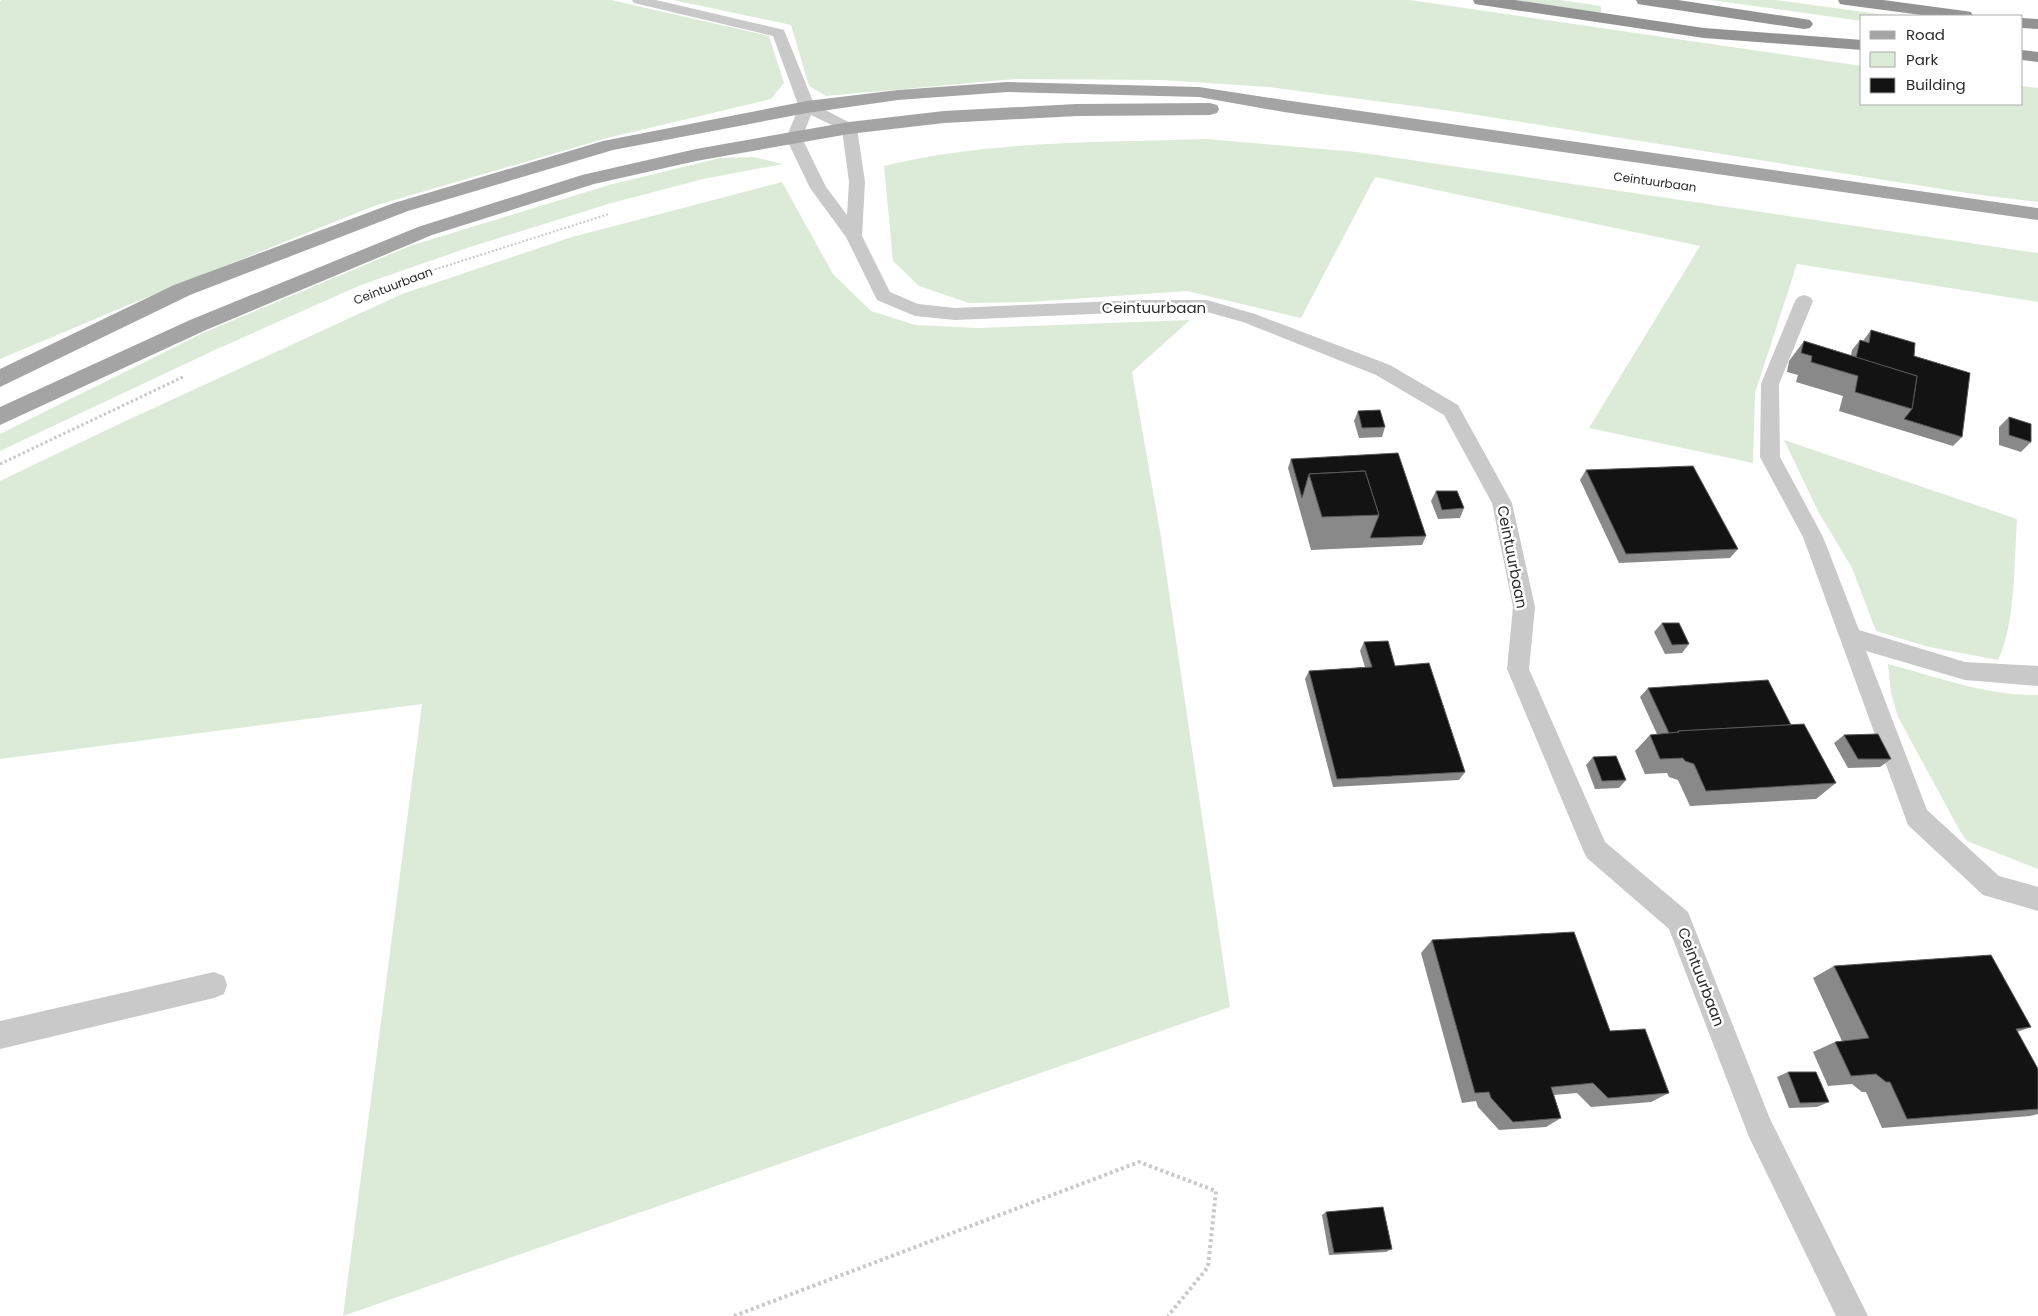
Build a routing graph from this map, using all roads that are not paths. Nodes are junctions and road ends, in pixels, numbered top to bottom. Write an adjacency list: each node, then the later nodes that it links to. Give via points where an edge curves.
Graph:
1 (639, 0): 14 (lane, via 779,33)
2 (1481, 0): 10 (highway, via 1704,33)
3 (1644, 0): 9 (highway)
4 (1846, 0): 6 (highway)
5 (1872, 0): 6 (highway)
6 (1957, 15)
7 (2023, 23): 8 (highway)
8 (2038, 24)
9 (1860, 33)
10 (1860, 45)
11 (2023, 56): 12 (highway)
12 (2038, 58)
13 (1284, 106): 14 (main road, Ceintuurbaan, via 1199,92 1007,87 898,95); 15 (main road, Ceintuurbaan, via 1058,111 944,117); 17 (main road, Ceintuurbaan)
14 (807, 107): 15 (lane); 16 (lane); 20 (main road, Ceintuurbaan, via 610,145 401,207 182,290)
15 (849, 128): 16 (main road, Ceintuurbaan); 18 (lane, Ceintuurbaan, via 857,182)
16 (794, 138): 18 (lane, Ceintuurbaan, via 818,188); 21 (main road, Ceintuurbaan, via 696,155 589,179 425,231 198,325)
17 (2038, 214)
18 (854, 236): 27 (lane, Ceintuurbaan, via 883,296 915,310 955,314 1207,306 1249,318 1383,370 1451,410 1502,503 1524,606 1518,669 1596,850 1679,921 1759,1126)
19 (1804, 301): 22 (lane, via 1770,384 1770,458 1813,537)
20 (0, 379)
21 (0, 417)
22 (1851, 637): 23 (lane, via 1965,671); 24 (lane, via 1917,817 1992,886)
23 (2038, 676)
24 (2038, 899)
25 (214, 985): 26 (lane)
26 (0, 1036)
27 (1852, 1316)

